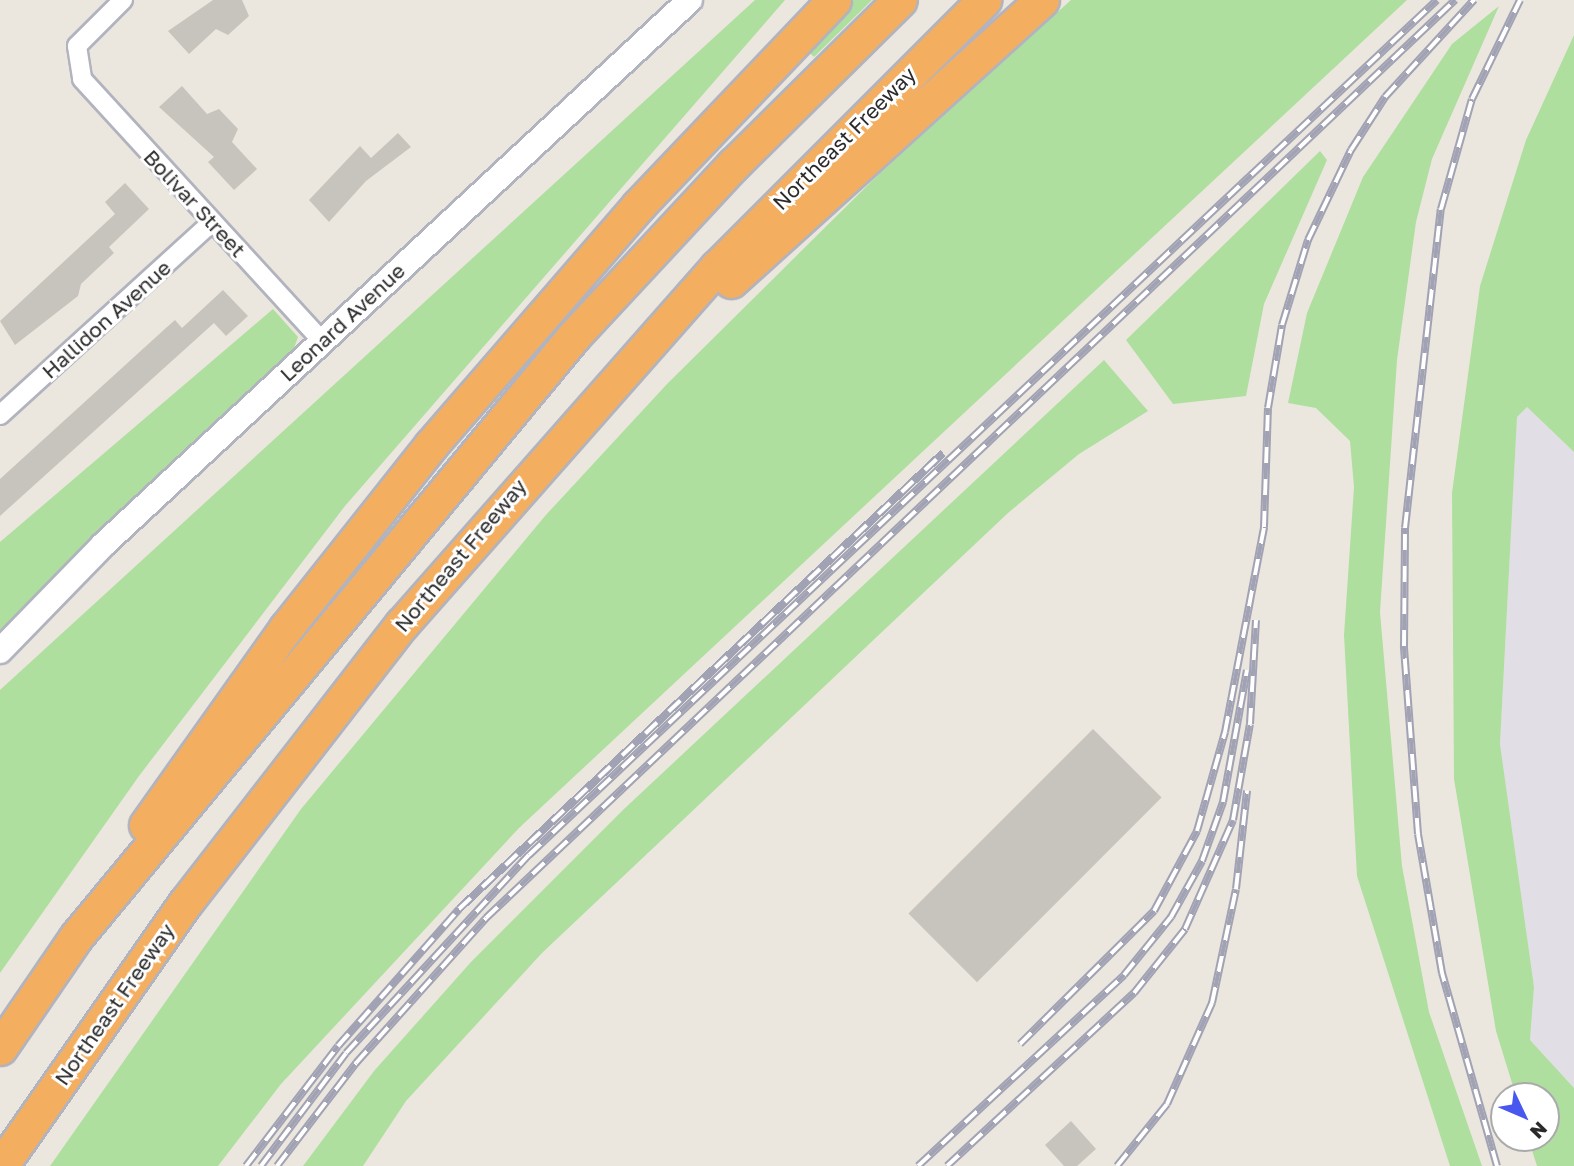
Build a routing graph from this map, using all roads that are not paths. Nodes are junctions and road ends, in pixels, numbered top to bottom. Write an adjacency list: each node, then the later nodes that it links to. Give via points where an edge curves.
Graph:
1 (123, 0): 9 (street, Bolivar Street, via 83,39 76,60 94,94)
2 (690, 0): 10 (street, Leonard Avenue)
3 (807, 0): 8 (highway, via 720,98)
4 (834, 0): 8 (highway)
5 (900, 0): 14 (highway, via 734,164 573,337)
6 (984, 0): 12 (highway, Northeast Freeway, via 717,267)
7 (1042, 0): 12 (highway)
8 (638, 206): 14 (highway, via 431,445 286,628 178,774)
9 (212, 222): 10 (street, Bolivar Street); 11 (street, Hallidon Avenue)
10 (322, 341): 13 (street, Leonard Avenue)
11 (0, 415)
12 (565, 431): 16 (highway, Northeast Freeway, via 402,624 186,902)
13 (0, 651)
14 (76, 937): 15 (highway)
15 (0, 1048)
16 (1, 1166)

